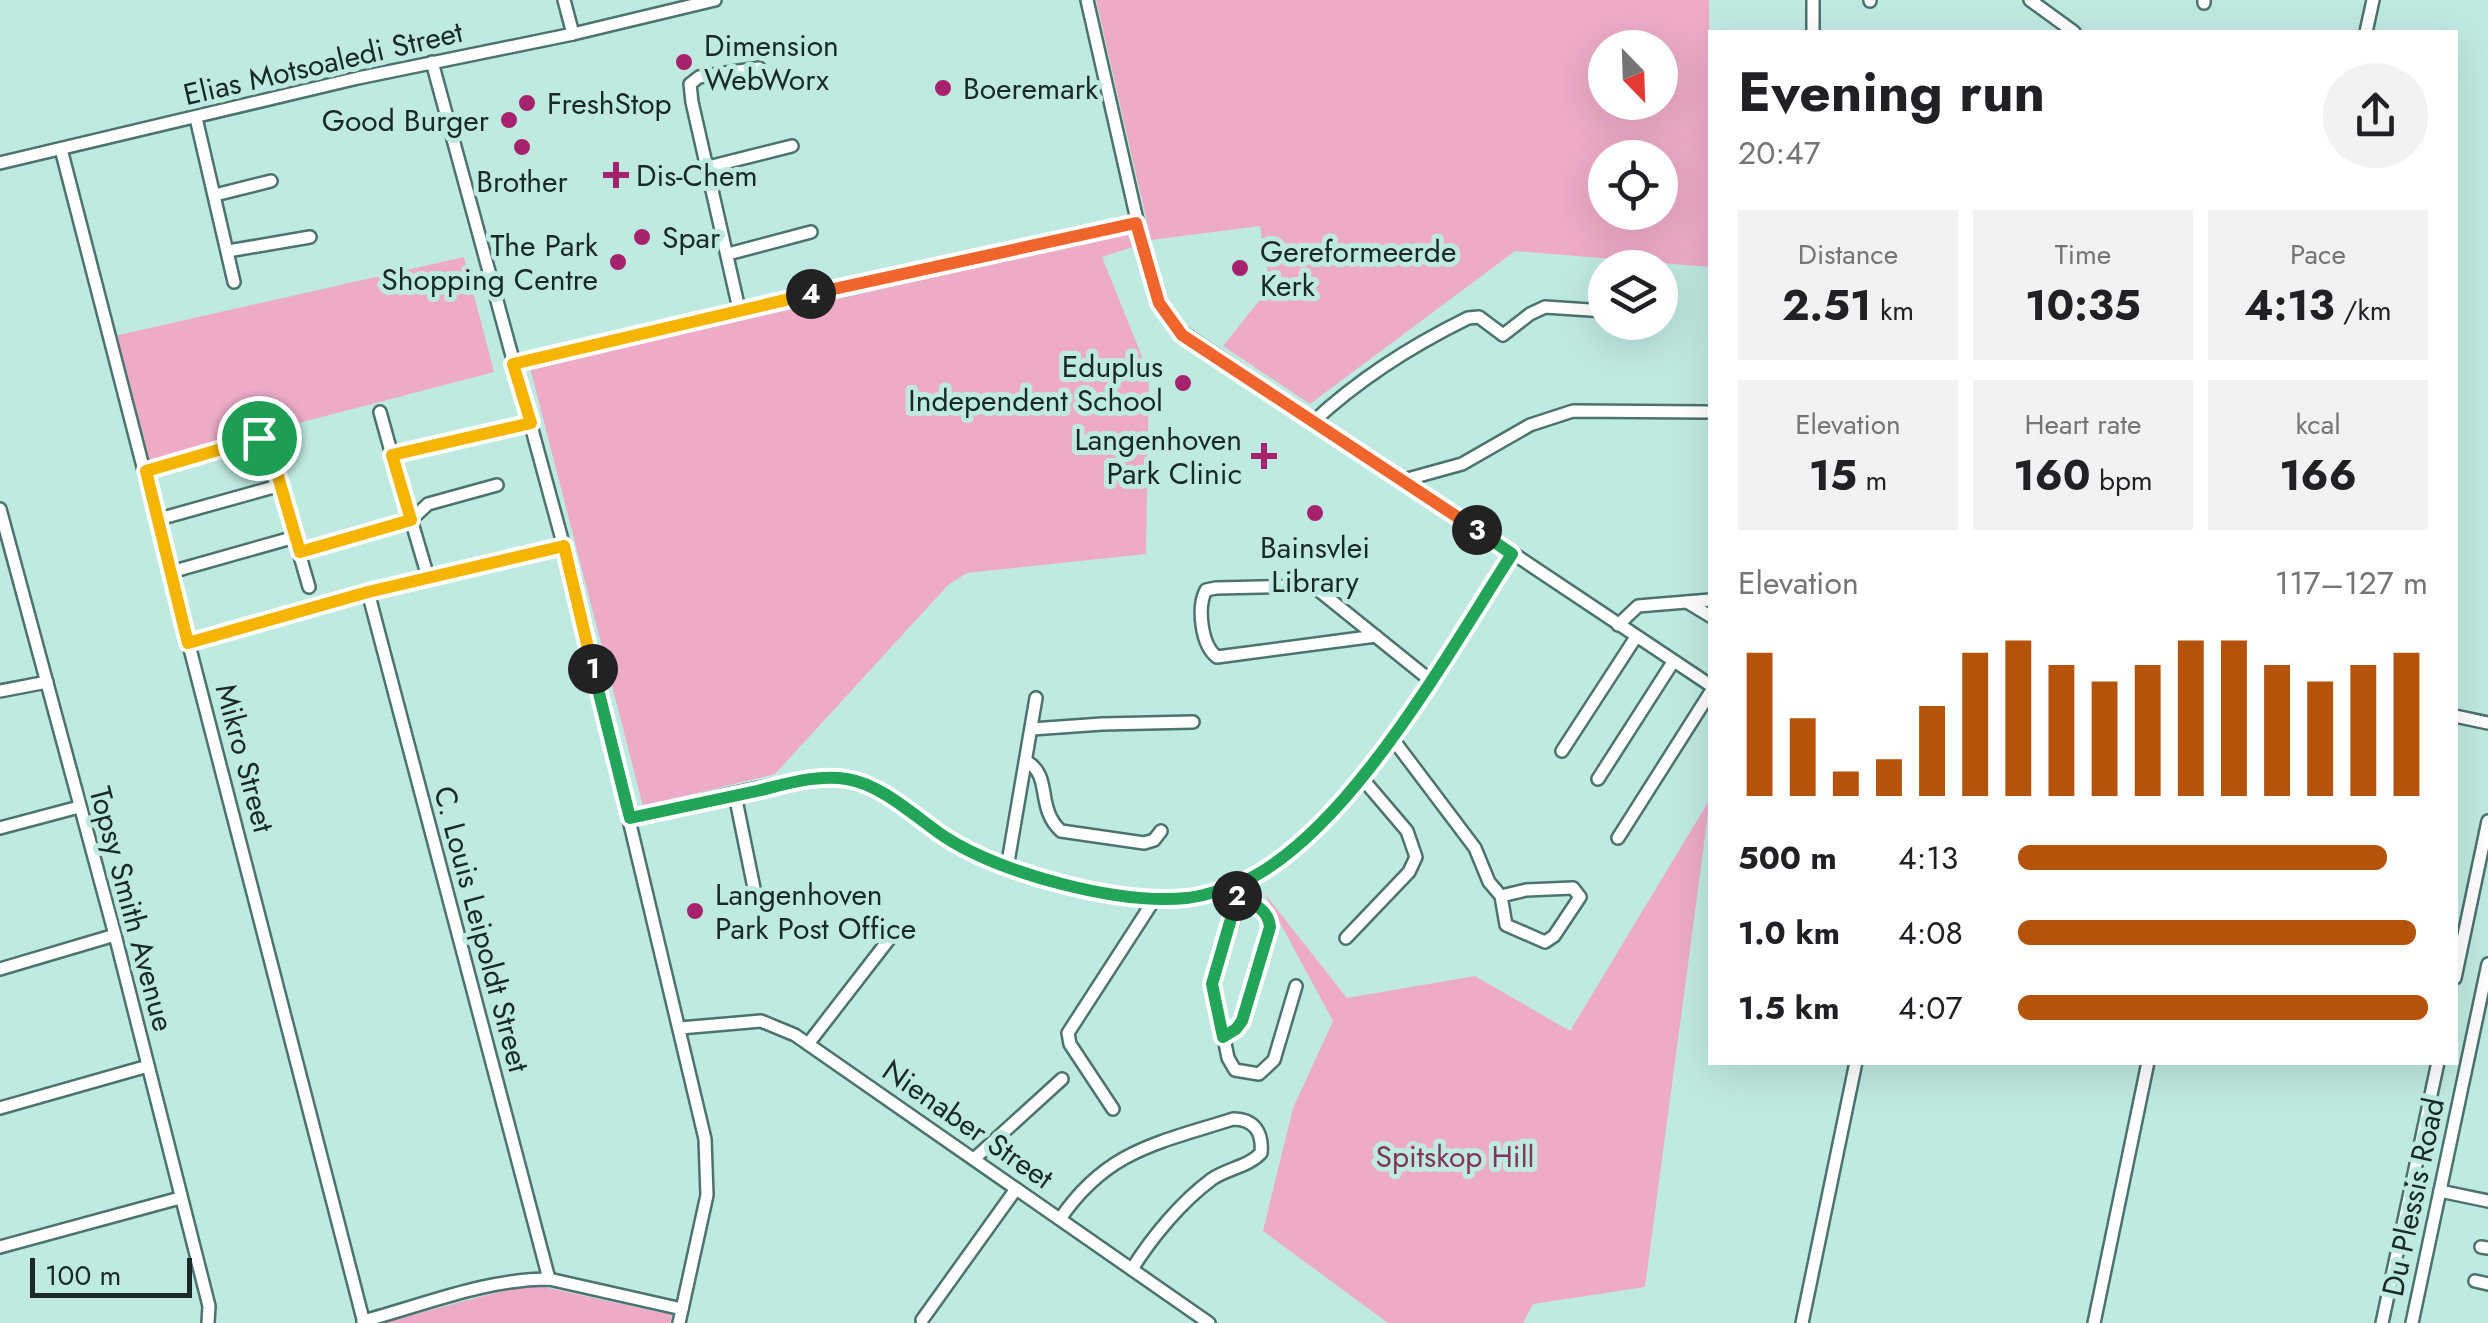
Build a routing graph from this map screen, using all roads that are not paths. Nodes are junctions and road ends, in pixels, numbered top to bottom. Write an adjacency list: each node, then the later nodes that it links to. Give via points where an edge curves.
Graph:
1 (564, 0): 10 (street)
2 (715, 0): 10 (street, Elias Motsoaledi Street)
3 (1087, 0): 20 (street)
4 (1812, 0): 7 (street)
5 (2030, 0): 8 (street)
6 (2372, 0): 9 (street)
7 (1813, 30)
8 (2071, 30)
9 (2366, 30)
10 (573, 34): 11 (street, Elias Motsoaledi Street)
11 (432, 62): 13 (street, Elias Motsoaledi Street); 28 (street)
12 (759, 68): 17 (street, via 690,84)
13 (196, 118): 15 (street, Elias Motsoaledi Street); 19 (street)
14 (792, 146): 17 (street)
15 (61, 149): 16 (street, Elias Motsoaledi Street); 34 (street, Mikro Street)
16 (0, 163)
17 (708, 167): 24 (street)
18 (271, 181): 19 (street)
19 (215, 195): 23 (street)
20 (1136, 223): 26 (street); 31 (street, via 1159,303 1174,327)
21 (811, 232): 24 (street)
22 (310, 237): 23 (street)
23 (228, 251): 25 (street)
24 (728, 254): 26 (street)
25 (234, 282)
26 (739, 309): 28 (street)
27 (1588, 310): 31 (street, via 1545,307 1503,335 1478,317 1468,318 1379,368)
28 (513, 364): 32 (street)
29 (380, 412): 33 (street)
30 (1707, 412): 35 (street, via 1573,412 1530,425 1462,464)
31 (1314, 422): 35 (street)
32 (531, 423): 33 (street); 42 (street)
33 (392, 455): 40 (street)
34 (146, 471): 37 (street, via 264,438); 39 (street, Mikro Street)
35 (1404, 480): 45 (street)
36 (497, 485): 40 (street, via 428,504)
37 (281, 486): 39 (street); 41 (street)
38 (0, 510): 43 (street, Topsy Smith Avenue)
39 (159, 519): 46 (street, Mikro Street)
40 (411, 520): 44 (street); 47 (street)
41 (295, 537): 44 (street); 46 (street)
42 (564, 546): 47 (street); 75 (street)
43 (5, 551): 59 (street, Topsy Smith Avenue)
44 (300, 552): 48 (street)
45 (1512, 554): 53 (street); 58 (street)
46 (171, 572): 56 (street, Mikro Street)
47 (428, 577): 49 (street)
48 (309, 587)
49 (368, 592): 56 (street); 111 (street, C. Louis Leipoldt Street)
50 (1708, 600): 51 (street)
51 (1687, 602): 52 (street); 53 (street, via 1638,606)
52 (1708, 615)
53 (1618, 625): 55 (street)
54 (1376, 636): 54 (street, via 1312,586 1216,588 1201,600 1206,642 1217,657); 58 (street)
55 (1636, 636): 57 (street); 69 (street)
56 (188, 643): 115 (street, Mikro Street)
57 (1673, 662): 60 (street); 72 (street)
58 (1430, 680): 68 (street)
59 (47, 682): 61 (street); 74 (street, Topsy Smith Avenue)
60 (1708, 683)
61 (0, 692)
62 (1708, 695): 79 (street)
63 (1036, 698): 67 (street)
64 (2458, 717): 66 (street)
65 (1193, 722): 67 (street)
66 (2488, 722)
67 (1032, 730): 70 (street)
68 (1392, 738): 71 (street); 83 (street, via 1476,848 1488,882)
69 (1562, 751)
70 (1026, 761): 78 (street, via 1042,777 1044,809 1061,831 1144,843); 80 (street)
71 (1361, 778): 81 (street, via 1288,853); 88 (street, via 1407,831 1416,856 1409,872)
72 (1598, 779)
73 (735, 796): 75 (street); 80 (street, via 814,778 852,780); 82 (street)
74 (80, 807): 77 (street); 86 (street, Topsy Smith Avenue)
75 (630, 818): 93 (street)
76 (2488, 821): 89 (street)
77 (0, 828)
78 (1160, 831)
79 (1618, 838)
80 (1008, 868): 84 (street)
81 (1238, 884): 84 (street, via 1188,898); 85 (street)
82 (755, 892)
83 (1502, 896): 83 (street, via 1572,888 1580,897 1554,936 1542,942 1506,924)
84 (1156, 897): 102 (street, via 1068,1033)
85 (1237, 898): 94 (street, via 1212,984); 94 (street, via 1256,904 1270,927 1242,1021)
86 (115, 936): 91 (street); 99 (street, Topsy Smith Avenue)
87 (890, 938): 95 (street)
88 (1346, 938)
89 (2458, 964)
90 (2488, 964): 105 (street, Du Plessis Road)
91 (0, 969)
92 (1296, 986): 94 (street, via 1265,1071 1235,1070)
93 (680, 1028): 95 (street, Nienaber Street, via 761,1021); 112 (street, via 709,1169)
94 (1223, 1037)
95 (808, 1044): 103 (street, Nienaber Street)
96 (1855, 1065): 118 (street)
97 (2147, 1065): 119 (street)
98 (2437, 1065): 120 (street, Du Plessis Road)
99 (148, 1066): 101 (street); 106 (street, Topsy Smith Avenue)
100 (1062, 1079): 103 (street)
101 (0, 1108)
102 (1113, 1109)
103 (974, 1159): 104 (street, Nienaber Street)
104 (1016, 1189): 108 (street, Nienaber Street); 113 (street)
105 (2440, 1190): 107 (street); 121 (street, Du Plessis Road)
106 (180, 1198): 109 (street); 116 (street, Topsy Smith Avenue)
107 (2488, 1201)
108 (1060, 1219): 110 (street, Nienaber Street); 110 (street, via 1085,1185 1130,1155 1233,1120 1253,1124 1261,1153 1194,1196)
109 (0, 1247)
110 (1132, 1269): 114 (street, Nienaber Street)
111 (548, 1279): 112 (street); 115 (street, via 491,1285)
112 (682, 1309): 117 (street)
113 (922, 1320)
114 (1201, 1321)
115 (364, 1322)
116 (208, 1323)
117 (679, 1323)
118 (1802, 1323)
119 (2094, 1323)
120 (2382, 1323)
121 (2412, 1323)

